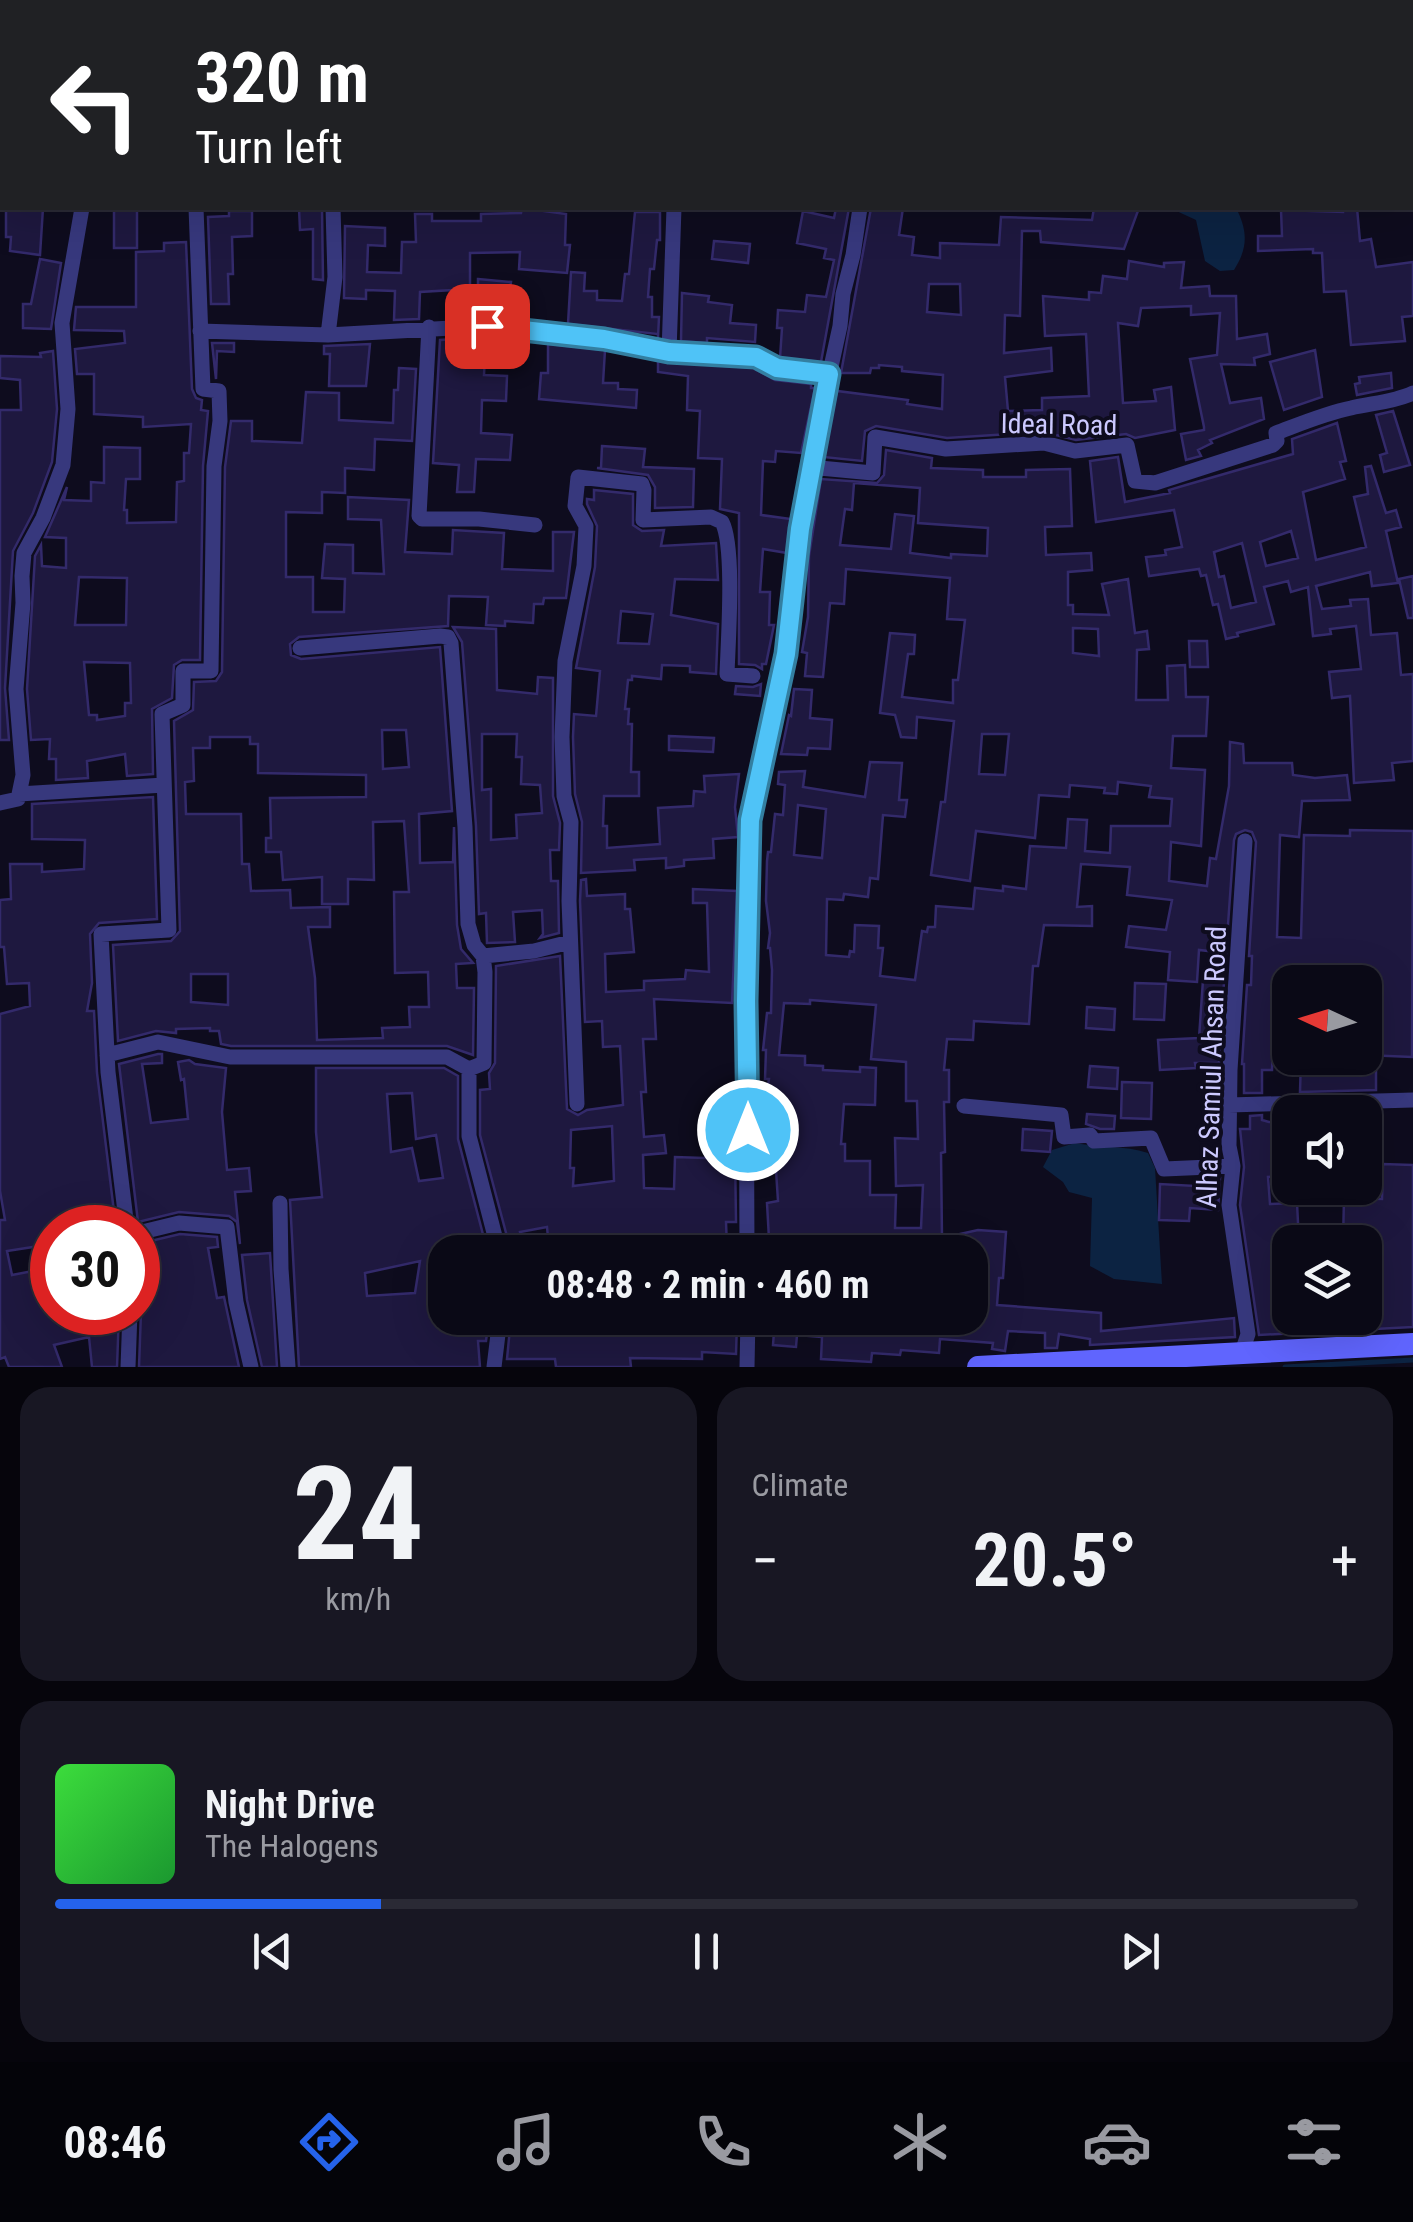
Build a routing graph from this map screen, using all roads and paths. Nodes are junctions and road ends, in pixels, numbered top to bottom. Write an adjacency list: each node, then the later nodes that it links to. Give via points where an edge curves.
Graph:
1 (82, 210): 17 (street, via 62,323 68,409 62,465 24,553 16,689)
2 (196, 210): 7 (street)
3 (333, 210): 8 (street)
4 (674, 210): 9 (street)
5 (860, 210): 10 (street)
6 (428, 327): 8 (street); 9 (street, via 566,334); 13 (street, via 420,516)
7 (200, 331): 8 (street); 16 (street, via 203,389 219,391 220,406 211,672 183,671 183,705 162,714)
8 (328, 334)
9 (669, 352): 10 (street, via 756,357 777,368)
10 (829, 374): 12 (street)
11 (1413, 393): 12 (street, Ideal Road, via 1300,424 1276,433 1272,445 1155,484 1135,481 1126,445 1076,451 1044,442 946,448 876,437 873,473)
12 (810, 467): 33 (street, via 786,654 750,820)
13 (535, 525)
14 (300, 648): 21 (street, via 448,638 468,924)
15 (753, 676): 20 (street, via 727,674 728,540 722,522 643,520 642,484 578,477 584,566 565,662 562,737 571,822)
16 (164, 785): 17 (street); 22 (street, via 169,930 101,934)
17 (19, 794): 18 (street)
18 (0, 802)
19 (1245, 841): 26 (street, Alhaz Samiul Ahsan Road)
20 (570, 942): 21 (street); 25 (street)
21 (482, 956): 23 (street, via 484,1063)
22 (107, 1054): 23 (street, via 158,1042 230,1057 447,1056); 30 (street)
23 (469, 1069): 32 (street, via 470,1136)
24 (1413, 1100): 26 (street)
25 (576, 1104)
26 (1229, 1105): 28 (street, Alhaz Samiul Ahsan Road)
27 (964, 1106): 28 (street, via 1061,1114 1064,1137 1152,1138 1164,1169)
28 (1233, 1166): 38 (street, Alhaz Samiul Ahsan Road, via 1228,1205 1248,1334)
29 (280, 1202): 41 (street)
30 (124, 1205)
31 (160, 1228): 40 (street, via 228,1226)
32 (494, 1235)
33 (747, 1235)
34 (129, 1335): 39 (street)
35 (498, 1335): 42 (street)
36 (748, 1335): 43 (street)
37 (1413, 1344): 38 (main road)
38 (1242, 1352): 44 (main road)
39 (128, 1367)
40 (250, 1367)
41 (288, 1367)
42 (494, 1367)
43 (747, 1367)
44 (978, 1367)

